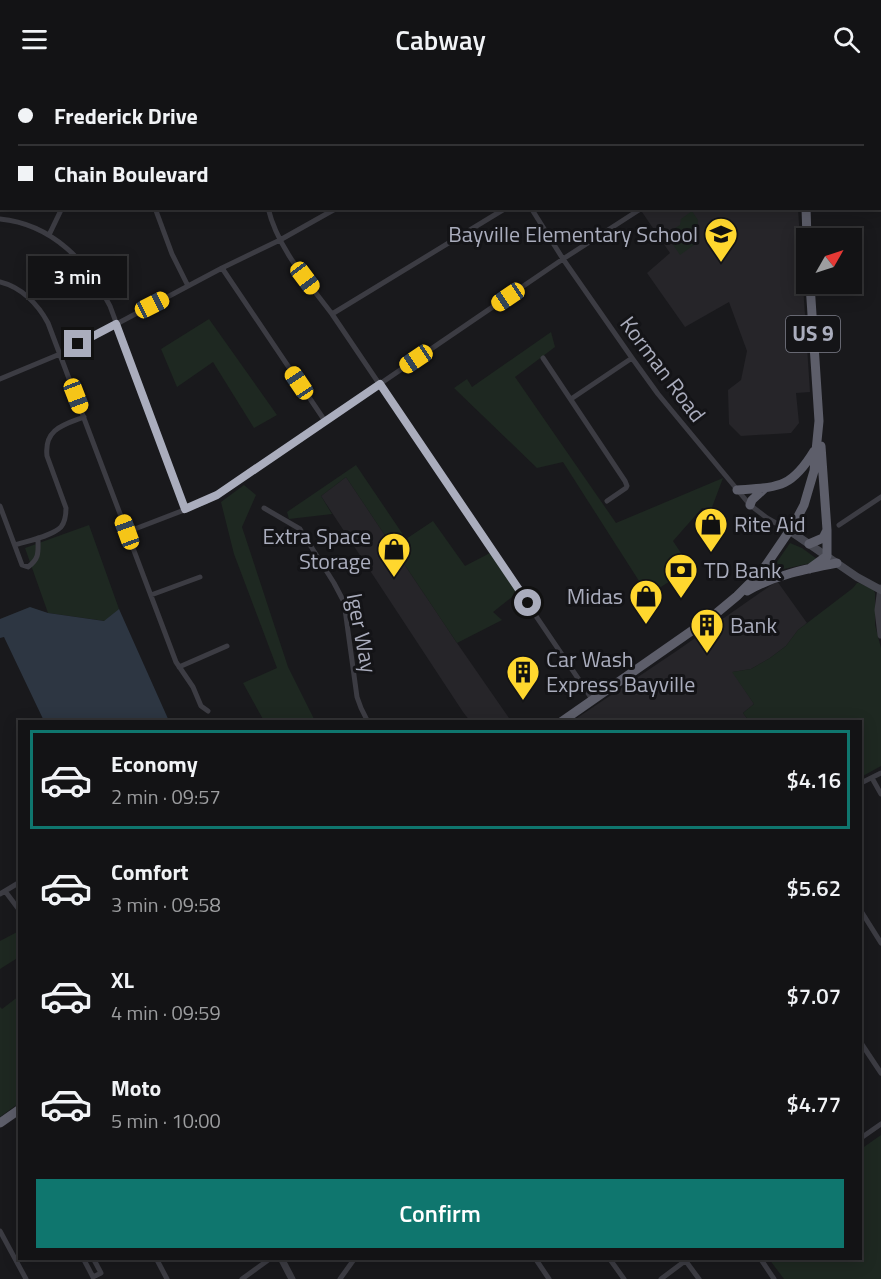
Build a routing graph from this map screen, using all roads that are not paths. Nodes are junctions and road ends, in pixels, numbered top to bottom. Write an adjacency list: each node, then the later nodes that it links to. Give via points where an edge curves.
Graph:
1 (61, 210): 11 (street)
2 (156, 210): 16 (street)
3 (268, 210): 12 (street)
4 (333, 210): 12 (street)
5 (503, 210): 18 (street)
6 (532, 210): 13 (street, Korman Road)
7 (639, 210): 13 (street)
8 (806, 210): 10 (highway)
9 (0, 219): 11 (street)
10 (807, 228)
11 (48, 235): 19 (street, via 88,270)
12 (280, 240): 14 (street); 18 (street)
13 (563, 259): 22 (street, Korman Road); 24 (street)
14 (222, 268): 16 (street); 27 (street)
15 (0, 282): 20 (street, via 27,295 37,305)
16 (188, 286): 19 (street)
17 (811, 294): 28 (highway, US 9)
18 (332, 314): 24 (street)
19 (116, 324): 20 (street); 37 (street)
20 (60, 354): 23 (street); 26 (street)
21 (543, 358): 25 (street)
22 (632, 358): 25 (street); 31 (street, Korman Road)
23 (0, 380)
24 (380, 384): 27 (street); 55 (street)
25 (571, 399): 33 (street, via 626,481 626,488)
26 (84, 417): 41 (street); 42 (street, via 59,427 48,440 47,456 64,500 66,517 60,527)
27 (325, 421): 37 (street, via 217,495)
28 (819, 421): 29 (highway, US 9); 39 (highway)
29 (817, 447): 30 (highway, via 795,477); 40 (highway, US 9, via 808,494)
30 (766, 488): 31 (highway); 34 (highway)
31 (736, 490): 34 (street, Korman Road)
32 (881, 497): 38 (street)
33 (607, 501)
34 (750, 505): 40 (street, Korman Road)
35 (0, 506): 44 (street)
36 (264, 508): 57 (street, Iger Way, via 300,529 344,602 357,697)
37 (185, 509): 41 (street)
38 (839, 525)
39 (827, 530): 43 (highway, via 823,538); 45 (highway)
40 (790, 531): 43 (main road); 51 (highway, US 9, via 762,571)
41 (127, 532): 50 (street)
42 (38, 538): 44 (street); 44 (street, via 36,560 28,567 22,565)
43 (809, 544): 45 (main road)
44 (15, 545)
45 (827, 556): 46 (main road); 47 (highway)
46 (837, 563): 47 (highway); 49 (main road)
47 (809, 569): 51 (highway, via 770,579)
48 (200, 577): 50 (street)
49 (881, 589): 52 (street)
50 (151, 595): 54 (street)
51 (737, 596): 55 (highway, US 9)
52 (881, 635)
53 (227, 646): 54 (street)
54 (179, 667): 56 (street, via 201,706)
55 (592, 699): 58 (highway, US 9)
56 (208, 711)
57 (367, 720)
58 (564, 720)
59 (881, 772): 60 (street)
60 (872, 778): 61 (street); 62 (street)
61 (862, 783)
62 (881, 794)
63 (18, 883): 64 (street)
64 (3, 892): 65 (street)
65 (18, 909)
66 (862, 912): 67 (street)
67 (881, 943)
68 (862, 1044): 69 (street)
69 (881, 1073)
70 (18, 1110): 71 (highway)
71 (0, 1123)
72 (881, 1124): 73 (street)
73 (862, 1137)
74 (0, 1231): 86 (street)
75 (84, 1260): 76 (street, via 93,1277 101,1273)
76 (94, 1260)
77 (157, 1260): 87 (street)
78 (268, 1260): 88 (street)
79 (282, 1260): 89 (street)
80 (354, 1260): 90 (street)
81 (536, 1260): 91 (street)
82 (610, 1260): 92 (street)
83 (685, 1260): 93 (street)
84 (687, 1260): 94 (street)
85 (761, 1260): 95 (street)
86 (26, 1279)
87 (167, 1279)
88 (242, 1279)
89 (292, 1279)
90 (340, 1279)
91 (549, 1279)
92 (624, 1279)
93 (660, 1279)
94 (699, 1279)
95 (774, 1279)

